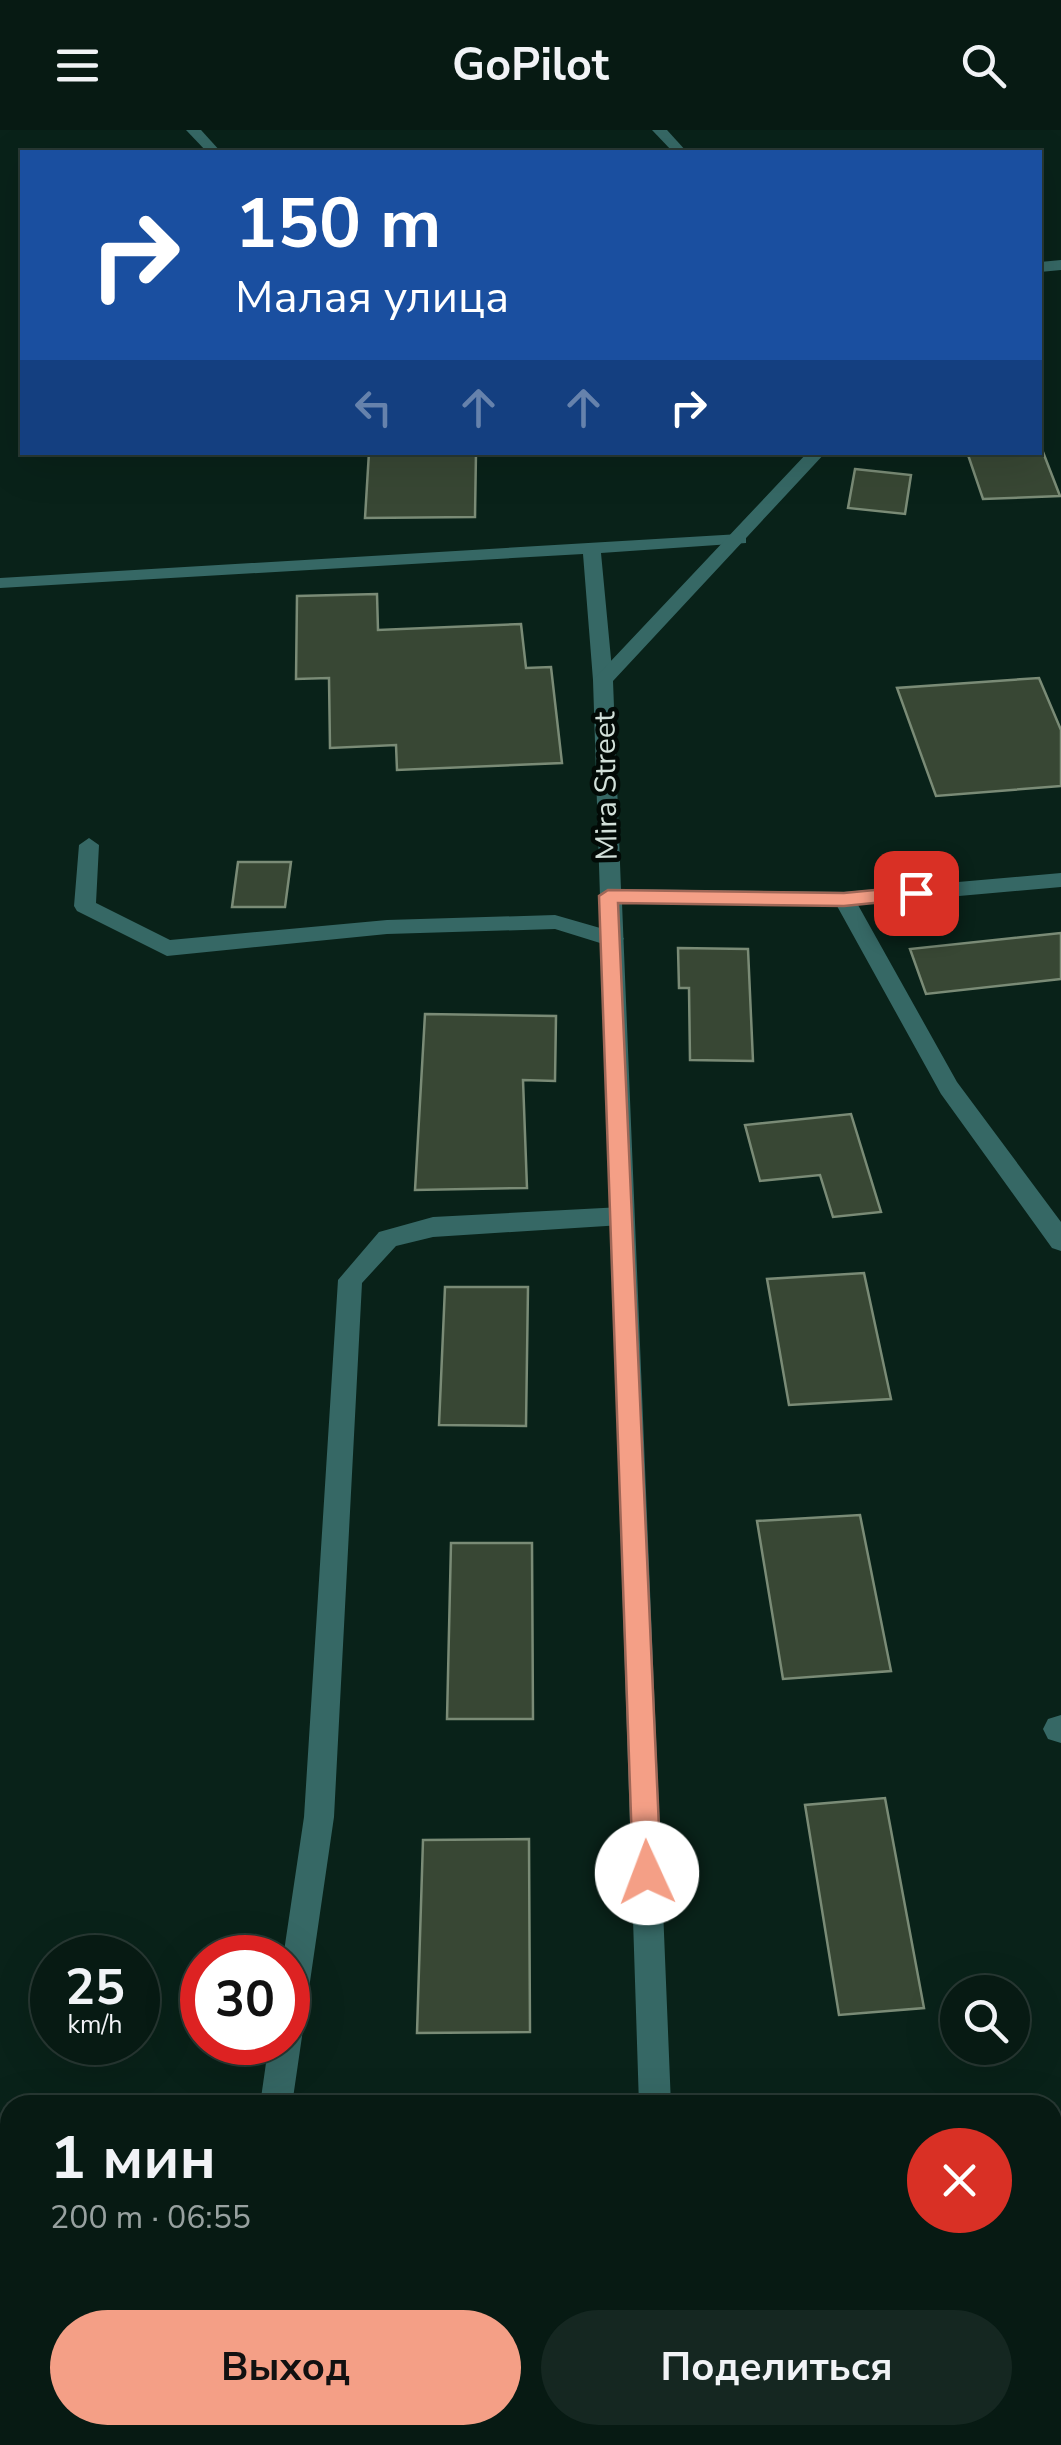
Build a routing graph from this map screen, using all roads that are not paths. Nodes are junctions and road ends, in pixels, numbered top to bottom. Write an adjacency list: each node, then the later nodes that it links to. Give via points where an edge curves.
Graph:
1 (193, 130): 3 (street)
2 (659, 130): 4 (street)
3 (212, 150)
4 (678, 150)
5 (815, 455): 6 (street, Mira Street)
6 (740, 539): 7 (street); 9 (street, Mira Street)
7 (592, 548): 8 (street); 9 (street)
8 (0, 584)
9 (603, 680): 12 (street, Mira Street)
10 (89, 844): 14 (street, via 84,906 167,948 387,927 555,922)
11 (1061, 880): 13 (street)
12 (608, 896): 13 (street); 14 (street, Mira Street)
13 (844, 900): 16 (street, via 949,1088)
14 (613, 939): 15 (street, Mira Street)
15 (622, 1216): 17 (street, via 433,1227 388,1239 350,1280 319,1817); 20 (street, Mira Street)
16 (1061, 1241)
17 (302, 1935)
18 (282, 2065): 19 (street)
19 (277, 2095)
20 (656, 2095)

